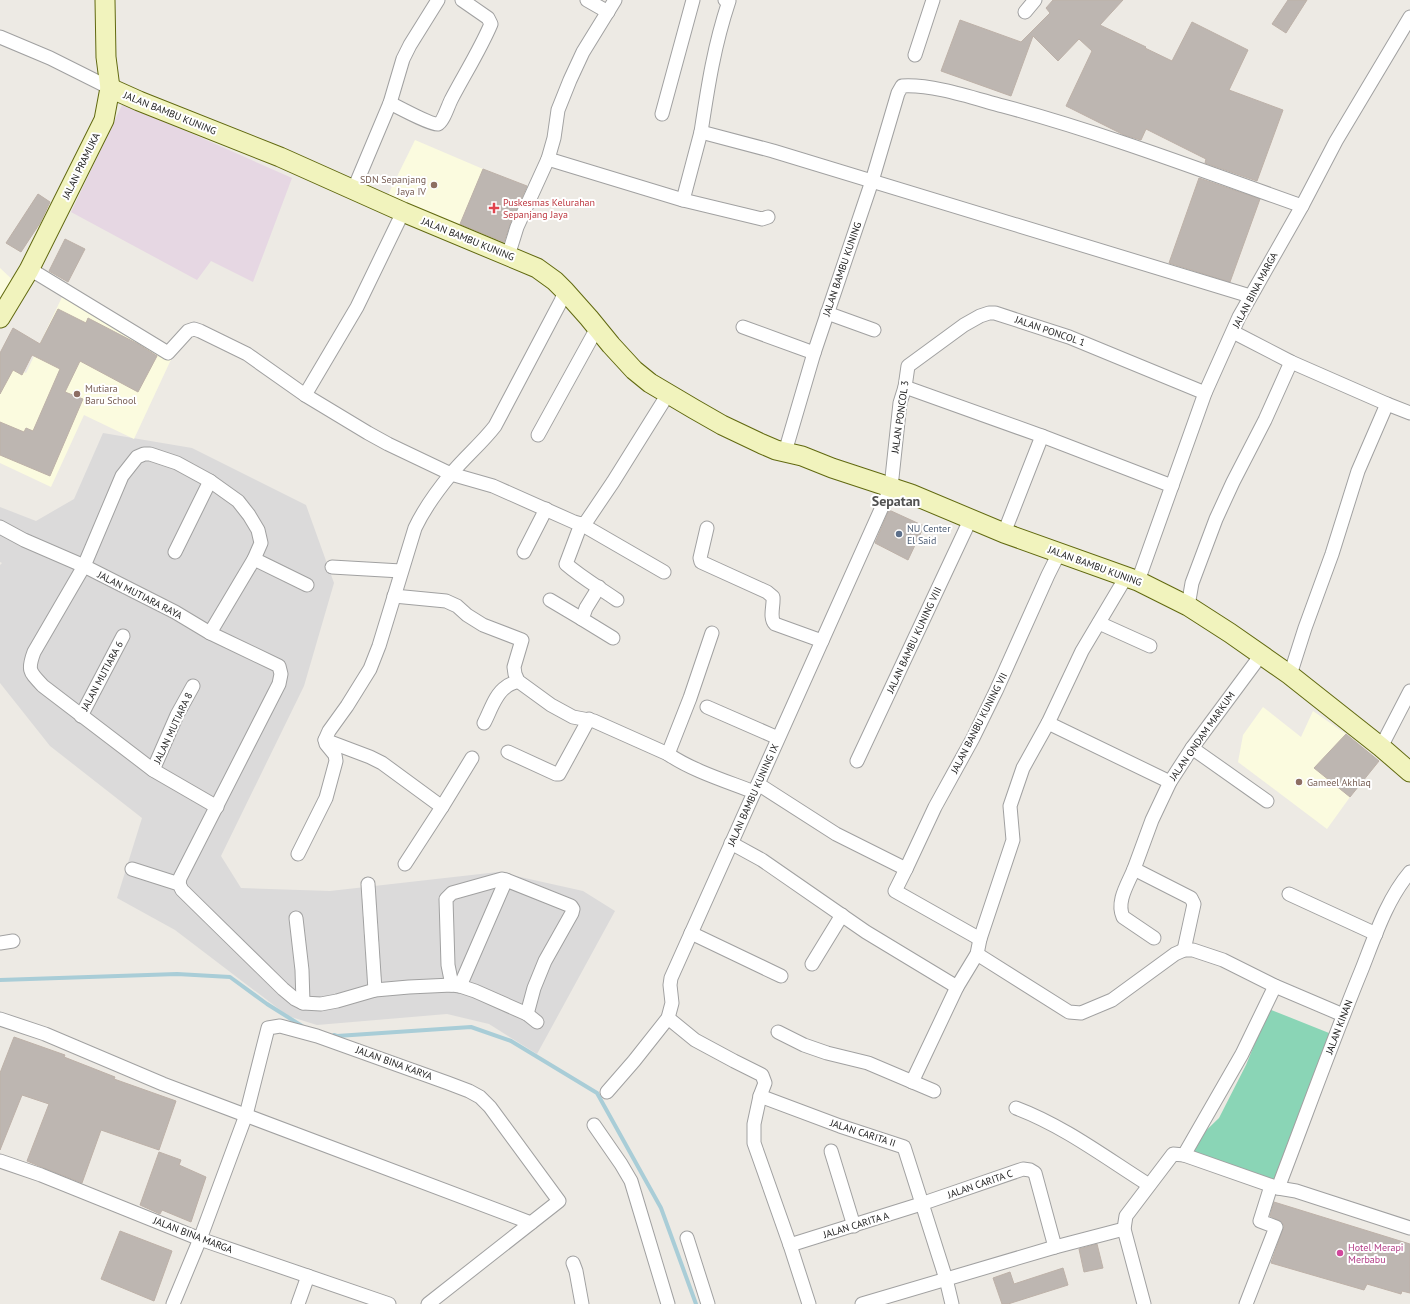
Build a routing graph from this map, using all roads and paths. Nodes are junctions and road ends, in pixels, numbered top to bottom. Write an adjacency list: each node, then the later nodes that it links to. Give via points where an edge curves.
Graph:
1 (105, 0): 15 (street, JALAN PRAMUKA, via 106,56)
2 (438, 0): 16 (street, via 403,59)
3 (462, 0): 16 (street, via 488,18 491,24 442,121 433,123)
4 (588, 0): 10 (street)
5 (615, 0): 10 (street)
6 (693, 0): 17 (street)
7 (725, 0): 18 (street, via 729,1 711,66)
8 (933, 0): 14 (street)
9 (1035, 0): 11 (street)
10 (608, 12): 19 (street, via 582,52 558,110)
11 (1025, 12)
12 (1410, 17): 23 (street, JALAN BINA MARGA, via 1336,141)
13 (0, 37): 15 (street)
14 (915, 55)
15 (110, 88): 21 (street, JALAN BAMBU KUNING); 27 (street, JALAN PRAMUKA, via 104,120)
16 (390, 103): 21 (street)
17 (662, 114)
18 (701, 132): 20 (street); 22 (street)
19 (548, 159): 22 (street); 26 (street, via 517,227)
20 (872, 182): 23 (street, JALAN BAMBU KUNING, via 898,93 902,86 912,86 955,93 1050,118); 29 (street); 30 (street, JALAN BAMBU KUNING)
21 (354, 190): 24 (street, JALAN BAMBU KUNING)
22 (683, 200): 25 (street, via 762,219)
23 (1302, 206): 29 (street, JALAN BINA MARGA)
24 (403, 212): 26 (street, JALAN BAMBU KUNING); 42 (street, via 357,307)
25 (768, 217)
26 (508, 256): 28 (street, JALAN BAMBU KUNING, via 537,268)
27 (29, 270): 31 (street, JALAN PRAMUKA); 42 (street, via 168,354 188,331 194,329 246,354)
28 (565, 291): 33 (street, JALAN BAMBU KUNING); 48 (street, via 495,426)
29 (1250, 296): 35 (street, JALAN BINA MARGA)
30 (827, 313): 34 (street); 36 (street, JALAN BAMBU KUNING)
31 (0, 318)
32 (743, 327): 36 (street)
33 (597, 328): 41 (street, JALAN BAMBU KUNING, via 634,370); 45 (street)
34 (874, 330)
35 (1233, 332): 37 (street); 40 (street, JALAN BINA MARGA)
36 (814, 353): 47 (street, JALAN BAMBU KUNING)
37 (1291, 362): 43 (street); 72 (street, via 1266,420 1216,519 1192,583)
38 (906, 370): 39 (street, JALAN PONCOL 3); 40 (street, JALAN PONCOL 1, via 911,363 964,325 980,316 995,313 1069,337)
39 (905, 387): 46 (street); 51 (street, JALAN PONCOL 3, via 900,404)
40 (1205, 393): 50 (street, JALAN BINA MARGA)
41 (668, 394): 47 (street, JALAN BAMBU KUNING, via 744,436); 54 (street, via 613,482 586,522)
42 (305, 395): 48 (street, via 368,433)
43 (1387, 404): 44 (street); 82 (street, via 1358,471)
44 (1410, 413)
45 (538, 435)
46 (1042, 436): 50 (street); 57 (street)
47 (785, 452): 51 (street, JALAN BAMBU KUNING)
48 (452, 474): 52 (street, via 493,486); 64 (street, via 423,512)
49 (210, 481): 58 (street); 61 (street, via 238,501 249,514 258,530 261,543); 62 (street, via 177,463 150,454 138,457 122,476)
50 (1172, 486): 66 (street, JALAN BINA MARGA)
51 (891, 487): 53 (street, JALAN BAMBU KUNING); 79 (street, JALAN BAMBU KUNING IX)
52 (546, 509): 54 (street); 59 (street)
53 (971, 518): 57 (street, JALAN BAMBU KUNING); 98 (street, JALAN BAMBU KUNING VIII)
54 (581, 524): 65 (street); 68 (street, via 566,564)
55 (0, 527): 62 (street, JALAN MUTIARA RAYA)
56 (707, 528): 79 (street, via 701,562 767,592 772,597 772,622 775,624)
57 (1004, 533): 60 (street, JALAN BAMBU KUNING)
58 (175, 552)
59 (524, 552)
60 (1059, 553): 66 (street, JALAN BAMBU KUNING); 111 (street, JALAN BANBU KUNING VII, via 996,691 935,807)
61 (254, 559): 67 (street); 75 (street)
62 (84, 566): 75 (street, JALAN MUTIARA RAYA, via 175,612); 87 (street, via 34,652 30,664 32,674 43,686)
63 (332, 567): 64 (street)
64 (401, 571): 69 (street)
65 (664, 572)
66 (1132, 579): 72 (street, JALAN BAMBU KUNING); 74 (street, JALAN BINA MARGA)
67 (307, 585)
68 (599, 587): 71 (street); 73 (street)
69 (394, 596): 83 (street, via 446,601 483,625 522,640 514,667); 92 (street, via 370,669)
70 (550, 600): 73 (street)
71 (617, 600)
72 (1188, 606): 81 (street, JALAN BAMBU KUNING)
73 (582, 619): 78 (street)
74 (1099, 623): 80 (street); 90 (street, JALAN BINA MARGA, via 1082,651)
75 (210, 633): 104 (street, JALAN MUTIARA RAYA, via 279,666 281,674 279,684)
76 (712, 633): 96 (street)
77 (123, 636): 87 (street, JALAN MUTIARA 6)
78 (613, 638)
79 (822, 641): 91 (street, JALAN BAMBU KUNING IX)
80 (1150, 646)
81 (1261, 655): 82 (street, JALAN BAMBU KUNING); 94 (street, JALAN ONDAM MARKUM)
82 (1290, 675): 93 (street, JALAN BAMBU KUNING)
83 (518, 681): 88 (street, via 567,714); 89 (street, via 505,687 492,704)
84 (193, 686): 99 (street, JALAN MUTIARA 8)
85 (1410, 691): 93 (street)
86 (707, 707): 91 (street)
87 (81, 716): 99 (street)
88 (589, 719): 95 (street, via 559,774); 96 (street)
89 (484, 723)
90 (1048, 723): 101 (street); 122 (street, JALAN BINA MARGA, via 1022,768 1010,806 1013,840)
91 (778, 738): 102 (street, JALAN BAMBU KUNING IX)
92 (325, 740): 105 (street, via 382,763); 107 (street, via 336,761 326,798)
93 (1381, 747): 100 (street, JALAN BAMBU KUNING)
94 (1192, 748): 101 (street, JALAN ONDAM MARKUM); 103 (street)
95 (508, 752)
96 (668, 754): 102 (street, via 689,766)
97 (472, 758): 105 (street)
98 (857, 761)
99 (153, 770): 104 (street)
100 (1410, 772)
101 (1170, 782): 110 (street, JALAN ONDAM MARKUM, via 1152,820)
102 (756, 788): 106 (street, JALAN BAMBU KUNING IX); 111 (street)
103 (1267, 801)
104 (217, 807): 114 (street)
105 (442, 807): 108 (street)
106 (731, 844): 117 (street, via 762,860); 119 (street, JALAN BAMBU KUNING IX)
107 (298, 854)
108 (405, 864)
109 (132, 869): 114 (street)
110 (1134, 869): 121 (street, JALAN ONDAM MARKUM, via 1122,896 1121,911 1123,917); 123 (street, via 1191,898 1194,904)
111 (906, 870): 122 (street, JALAN BANBU KUNING VII, via 895,891)
112 (1410, 872): 120 (street, JALAN KINAN, via 1398,888)
113 (506, 880): 127 (street); 127 (street, via 452,893 446,899 448,965); 127 (street, via 573,909 545,960 534,988 532,1018)
114 (179, 884): 131 (street, via 182,890 258,965 295,999)
115 (368, 884): 130 (street)
116 (1289, 894): 120 (street)
117 (842, 915): 125 (street); 129 (street)
118 (296, 918): 131 (street)
119 (691, 933): 126 (street); 133 (street, JALAN BAMBU KUNING IX, via 671,978 672,1003)
120 (1376, 934): 132 (street, JALAN KINAN)
121 (1154, 938)
122 (980, 939): 124 (street, JALAN BINA MARGA)
123 (1184, 950): 124 (street, via 1112,1000 1081,1013 1069,1012); 128 (street, via 1193,950 1223,960)
124 (977, 954): 129 (street, JALAN BINA MARGA)
125 (812, 964)
126 (781, 976)
127 (456, 985): 130 (street)
128 (1275, 986): 132 (street); 144 (street, via 1242,1054)
129 (957, 987): 136 (street, JALAN BINA MARGA)
130 (374, 990): 131 (street, via 326,1003)
131 (303, 1003)
132 (1343, 1015): 147 (street, JALAN KINAN)
133 (668, 1018): 138 (street, JALAN BAMBU KUNING IX); 139 (street, via 695,1040 762,1074 766,1083)
134 (0, 1019): 141 (street, via 45,1034 163,1084)
135 (778, 1032): 136 (street, via 804,1045 868,1064)
136 (912, 1082): 137 (street)
137 (934, 1091)
138 (607, 1092)
139 (760, 1096): 148 (street, JALAN CARITA II, via 904,1147); 155 (street, via 754,1124 754,1143)
140 (1016, 1108): 146 (street, via 1065,1131)
141 (246, 1115): 149 (street); 149 (street, JALAN BINA KARYA, via 268,1028 280,1026 317,1036 448,1083 480,1097 559,1201); 153 (street)
142 (594, 1125): 166 (street, via 632,1181)
143 (831, 1151): 150 (street)
144 (1184, 1155): 146 (street, via 1173,1154); 147 (street)
145 (0, 1161): 153 (street, JALAN BINA MARGA)
146 (1149, 1185): 152 (street, via 1126,1216)
147 (1275, 1187): 151 (street, via 1296,1191); 171 (street, JALAN KINAN, via 1260,1221 1276,1227)
148 (921, 1204): 150 (street, JALAN CARITA A); 156 (street, JALAN CARITA C, via 1023,1169 1030,1170 1035,1173); 159 (street, JALAN CARITA II)
149 (531, 1223): 165 (street)
150 (854, 1226): 155 (street, JALAN CARITA A)
151 (1410, 1228)
152 (1124, 1229): 156 (street); 161 (street)
153 (200, 1238): 158 (street, JALAN BINA MARGA); 162 (street)
154 (687, 1238): 167 (street)
155 (790, 1245): 168 (street)
156 (1055, 1247): 159 (street)
157 (573, 1263): 160 (street)
158 (308, 1276): 163 (street); 164 (street, JALAN BINA MARGA)
159 (946, 1279): 169 (street); 170 (street, JALAN CARITA II)
160 (578, 1303)
161 (1142, 1303)
162 (173, 1304)
163 (298, 1304)
164 (389, 1304)
165 (428, 1304)
166 (668, 1304)
167 (708, 1304)
168 (809, 1304)
169 (862, 1304)
170 (952, 1304)
171 (1246, 1304)

